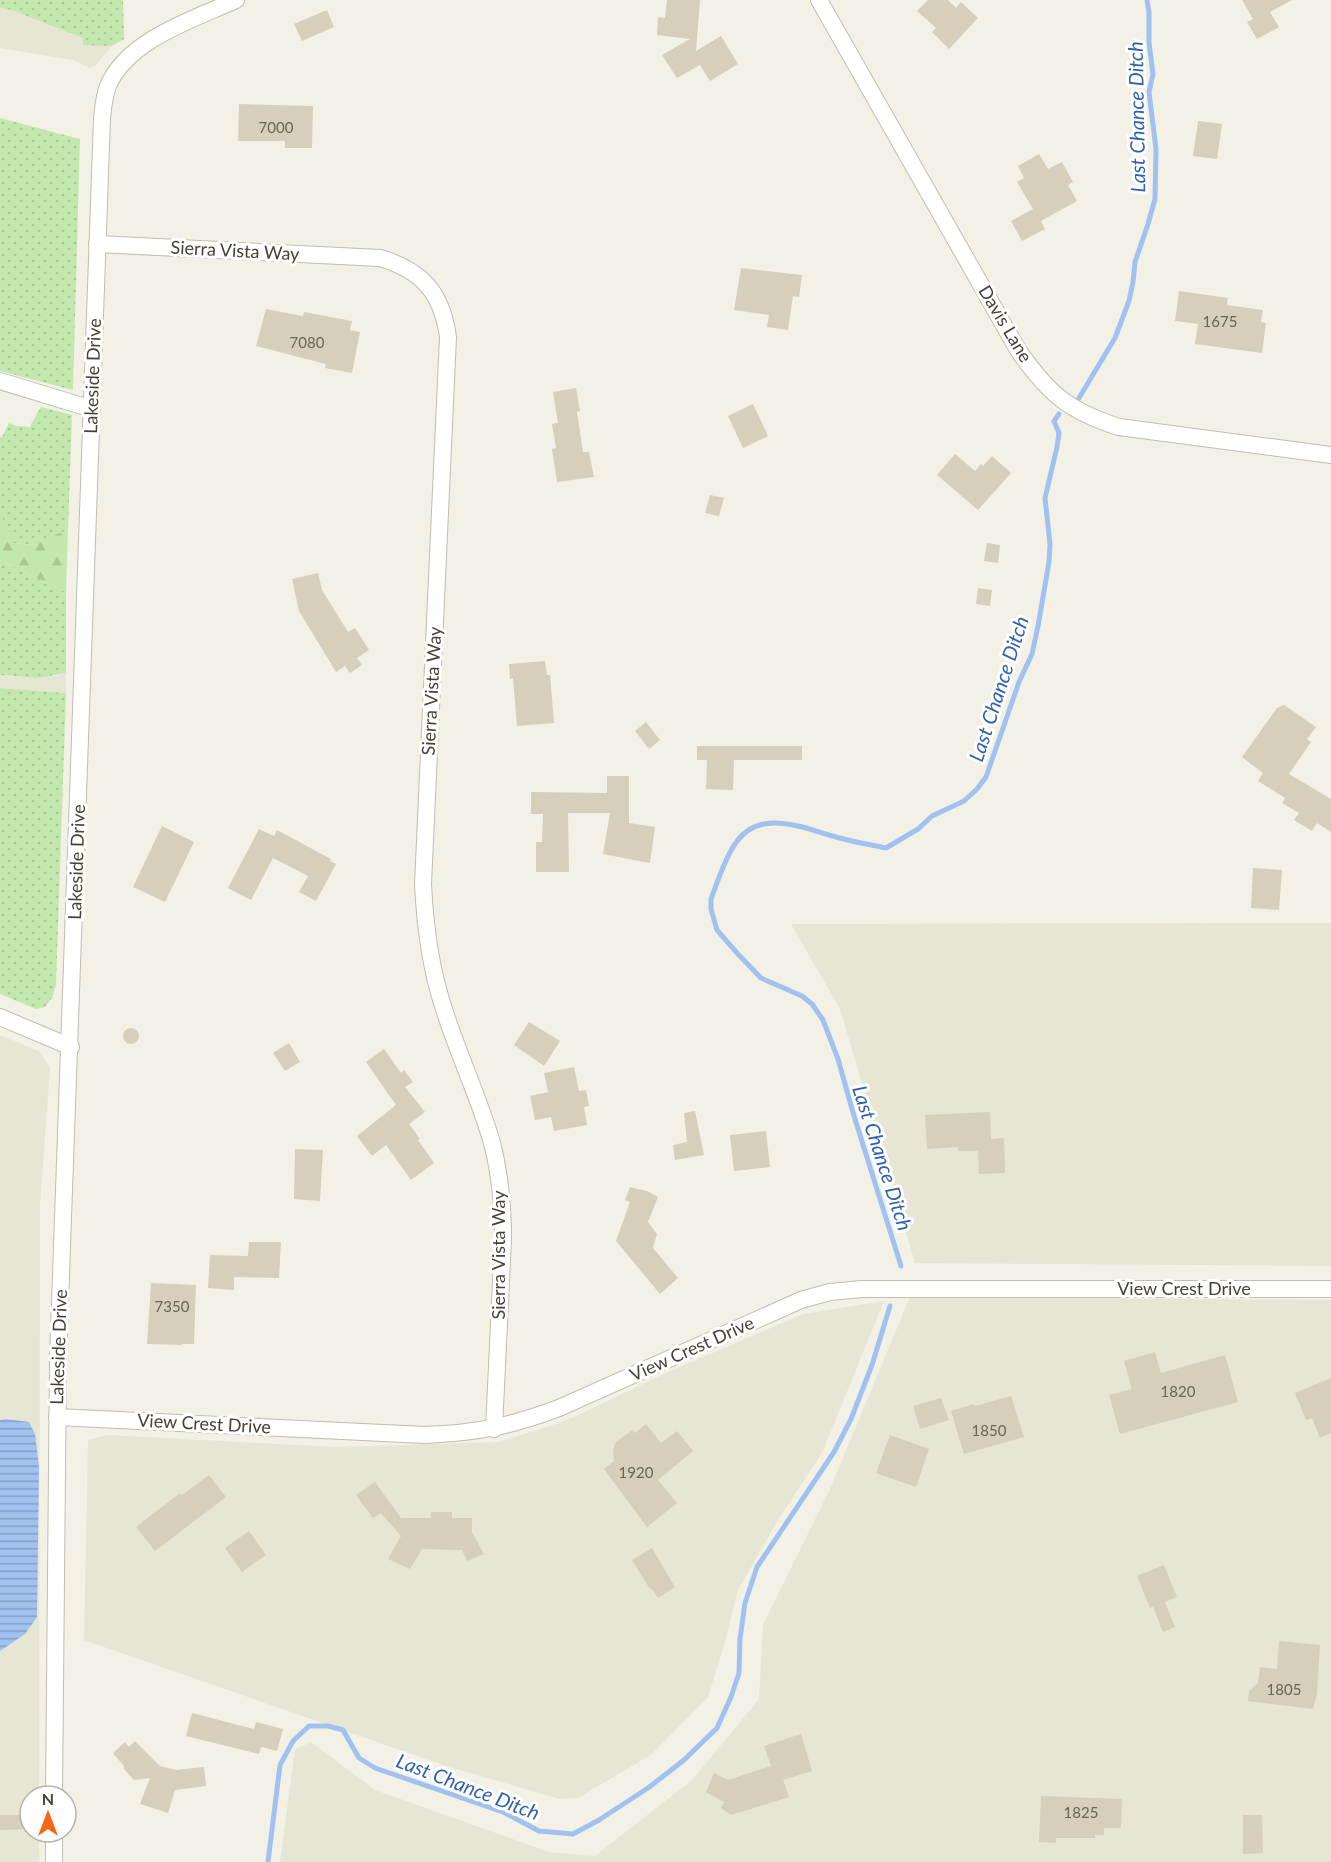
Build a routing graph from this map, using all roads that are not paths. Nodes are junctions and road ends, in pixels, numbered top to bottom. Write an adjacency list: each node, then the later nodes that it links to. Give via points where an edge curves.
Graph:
1 (236, 0): 3 (street, Lakeside Drive, via 159,36 130,56 108,86 102,118)
2 (819, 0): 6 (street, Davis Lane, via 1018,350 1050,391 1094,419 1119,427)
3 (97, 244): 5 (street, Lakeside Drive); 11 (street, Sierra Vista Way, via 380,258 398,263 428,285 446,320 425,926 442,1005 491,1143 499,1178 503,1239)
4 (0, 381): 5 (street)
5 (92, 409): 8 (street, Lakeside Drive)
6 (1331, 455)
7 (0, 1017): 8 (street)
8 (70, 1047): 10 (street, Lakeside Drive)
9 (1331, 1290): 11 (street, View Crest Drive, via 830,1292 801,1300 559,1408)
10 (57, 1417): 11 (street, View Crest Drive, via 425,1435); 12 (street, Lakeside Drive)
11 (494, 1429)
12 (54, 1784)
13 (54, 1844): 14 (street)
14 (54, 1862)

